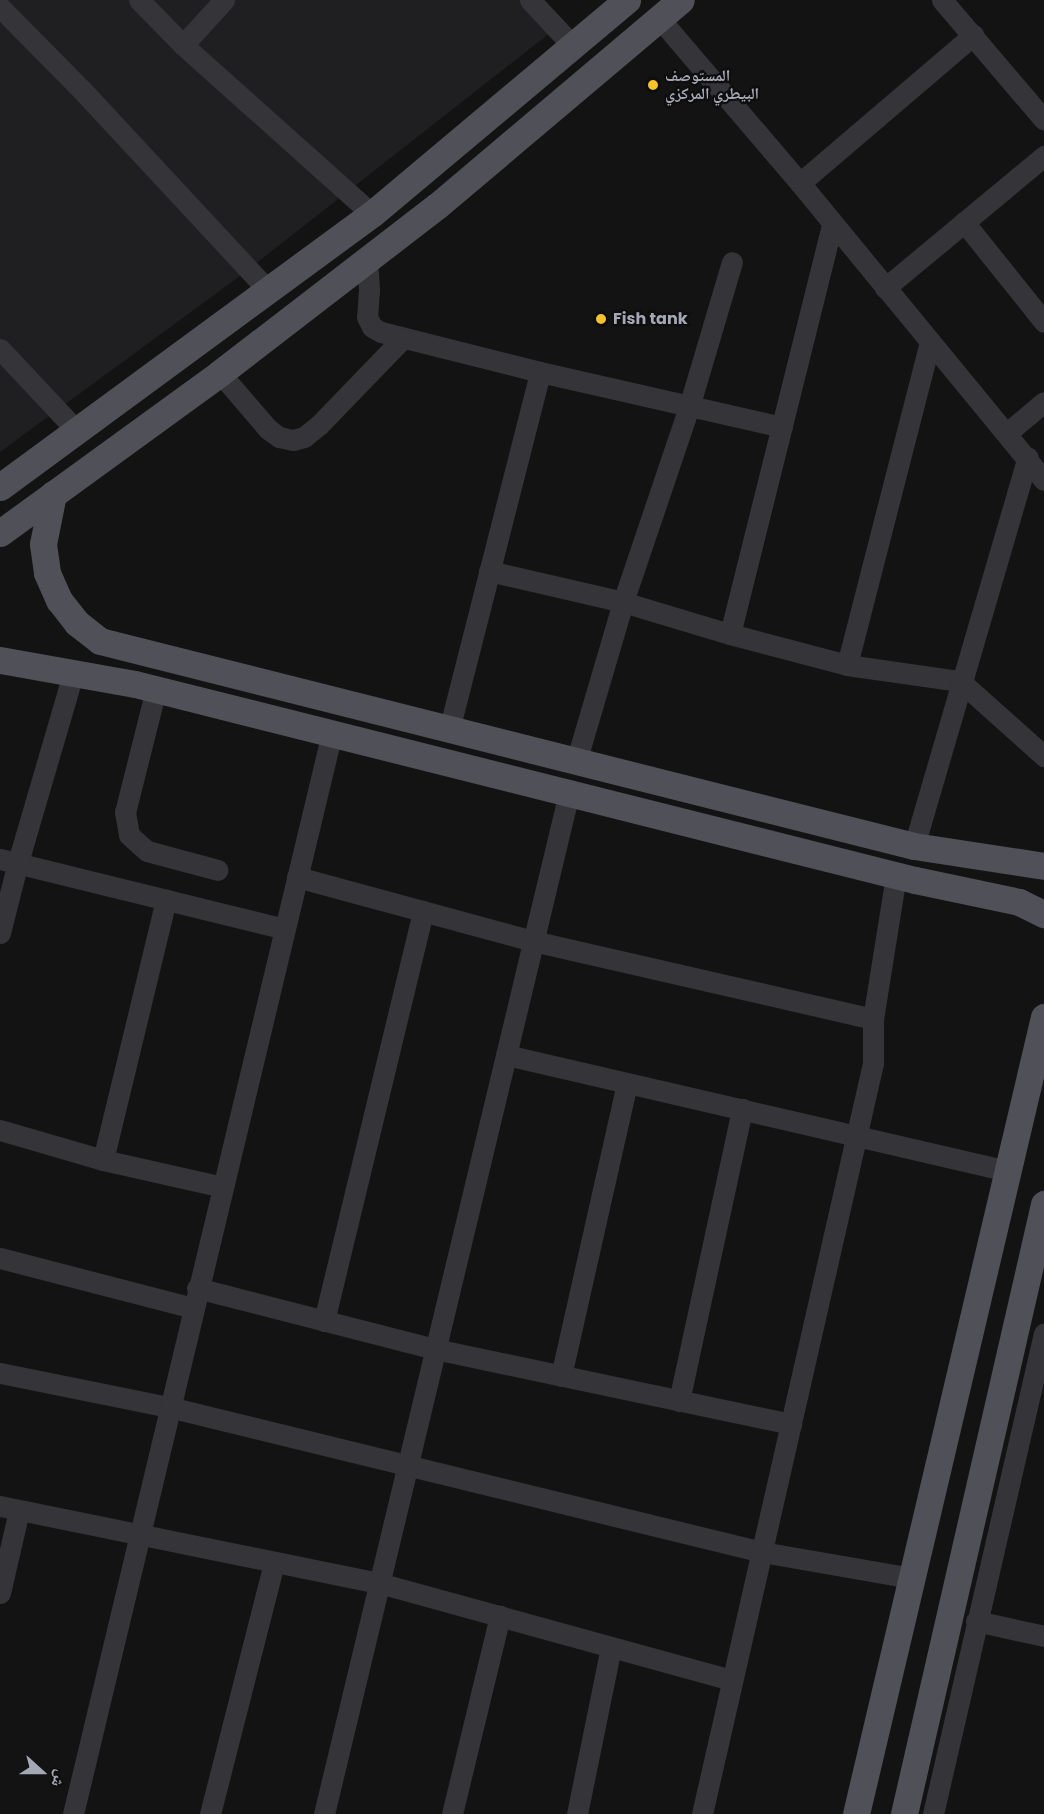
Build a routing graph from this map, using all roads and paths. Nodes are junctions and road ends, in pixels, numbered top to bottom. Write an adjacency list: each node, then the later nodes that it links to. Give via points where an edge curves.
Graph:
1 (139, 0): 10 (street)
2 (224, 0): 10 (street)
3 (530, 0): 11 (street)
4 (627, 0): 11 (main road)
5 (681, 0): 8 (main road)
6 (942, 0): 9 (street)
7 (0, 7): 21 (street)
8 (659, 18): 14 (street); 18 (main road, via 438,206)
9 (973, 35): 12 (street); 14 (street)
10 (183, 45): 15 (street)
11 (573, 46): 15 (main road)
12 (1044, 120)
13 (1044, 156): 16 (street)
14 (800, 183): 17 (street)
15 (372, 214): 21 (main road)
16 (964, 222): 20 (street); 23 (street)
17 (832, 225): 20 (street); 32 (street)
18 (367, 260): 24 (street, via 369,322 376,330); 27 (main road)
19 (732, 262): 31 (street)
20 (885, 288): 25 (street)
21 (269, 291): 22 (main road)
22 (227, 322): 27 (main road); 33 (main road)
23 (1044, 322)
24 (402, 339): 28 (street); 29 (street, via 318,425 304,437 293,440 268,429)
25 (930, 341): 34 (street); 45 (street)
26 (0, 349): 33 (street)
27 (249, 350): 29 (main road)
28 (540, 372): 31 (street); 40 (street)
29 (220, 373): 38 (main road)
30 (1044, 402): 34 (street)
31 (689, 407): 32 (street); 41 (street)
32 (782, 427): 42 (street)
33 (78, 431): 37 (main road)
34 (1007, 433): 35 (street)
35 (1028, 457): 36 (street); 47 (street)
36 (1044, 480)
37 (0, 488)
38 (53, 494): 39 (main road); 43 (main road, via 43,544 47,573 59,600 77,623 100,641)
39 (0, 533)
40 (489, 571): 41 (street); 49 (street)
41 (623, 602): 42 (street); 53 (street)
42 (730, 634): 45 (street)
43 (144, 653): 48 (main road); 49 (main road)
44 (0, 660): 46 (main road)
45 (847, 664): 47 (street)
46 (74, 671): 48 (main road); 57 (street)
47 (960, 681): 52 (street); 56 (street)
48 (146, 686): 50 (main road); 59 (street, via 125,812 129,835 147,851)
49 (449, 730): 51 (main road)
50 (332, 733): 54 (main road); 61 (street)
51 (505, 744): 53 (main road); 54 (main road)
52 (1044, 756)
53 (576, 762): 56 (main road)
54 (496, 775): 55 (main road)
55 (569, 793): 60 (main road); 67 (street)
56 (914, 846): 58 (main road)
57 (9, 861): 62 (street); 66 (street)
58 (1044, 866)
59 (218, 870)
60 (896, 876): 64 (main road, via 1019,902); 69 (street)
61 (297, 877): 63 (street); 65 (street)
62 (166, 900): 65 (street); 75 (street)
63 (423, 911): 67 (street); 81 (street)
64 (1044, 914)
65 (285, 929): 77 (street)
66 (0, 933)
67 (533, 941): 69 (street); 70 (street)
68 (1044, 1017): 76 (main road)
69 (873, 1019): 74 (street, via 873,1063)
70 (506, 1055): 71 (street); 83 (street)
71 (627, 1083): 72 (street); 85 (street)
72 (742, 1109): 74 (street); 86 (street)
73 (0, 1130): 75 (street)
74 (857, 1136): 76 (street); 88 (street)
75 (104, 1160): 77 (street)
76 (1008, 1171): 94 (main road)
77 (223, 1187): 80 (street)
78 (1044, 1204): 109 (main road)
79 (0, 1258): 80 (street)
80 (195, 1298): 81 (street); 87 (street)
81 (324, 1321): 83 (street)
82 (1043, 1343): 98 (street)
83 (435, 1349): 85 (street); 89 (street)
84 (0, 1373): 87 (street)
85 (561, 1376): 86 (street)
86 (679, 1401): 88 (street)
87 (169, 1407): 89 (street); 91 (street)
88 (791, 1424): 92 (street)
89 (407, 1467): 92 (street); 95 (street)
90 (9, 1509): 91 (street); 96 (street)
91 (138, 1534): 93 (street); 102 (street)
92 (762, 1552): 94 (street); 101 (street)
93 (274, 1562): 95 (street); 103 (street)
94 (911, 1578): 108 (main road)
95 (380, 1583): 97 (street); 104 (street)
96 (0, 1593)
97 (500, 1616): 100 (street); 105 (street)
98 (976, 1621): 99 (street); 110 (street)
99 (1044, 1636)
100 (611, 1647): 101 (street); 106 (street)
101 (732, 1680): 107 (street)
102 (73, 1814)
103 (210, 1814)
104 (324, 1814)
105 (452, 1814)
106 (577, 1814)
107 (702, 1814)
108 (856, 1814)
109 (904, 1814)
110 (933, 1814)

